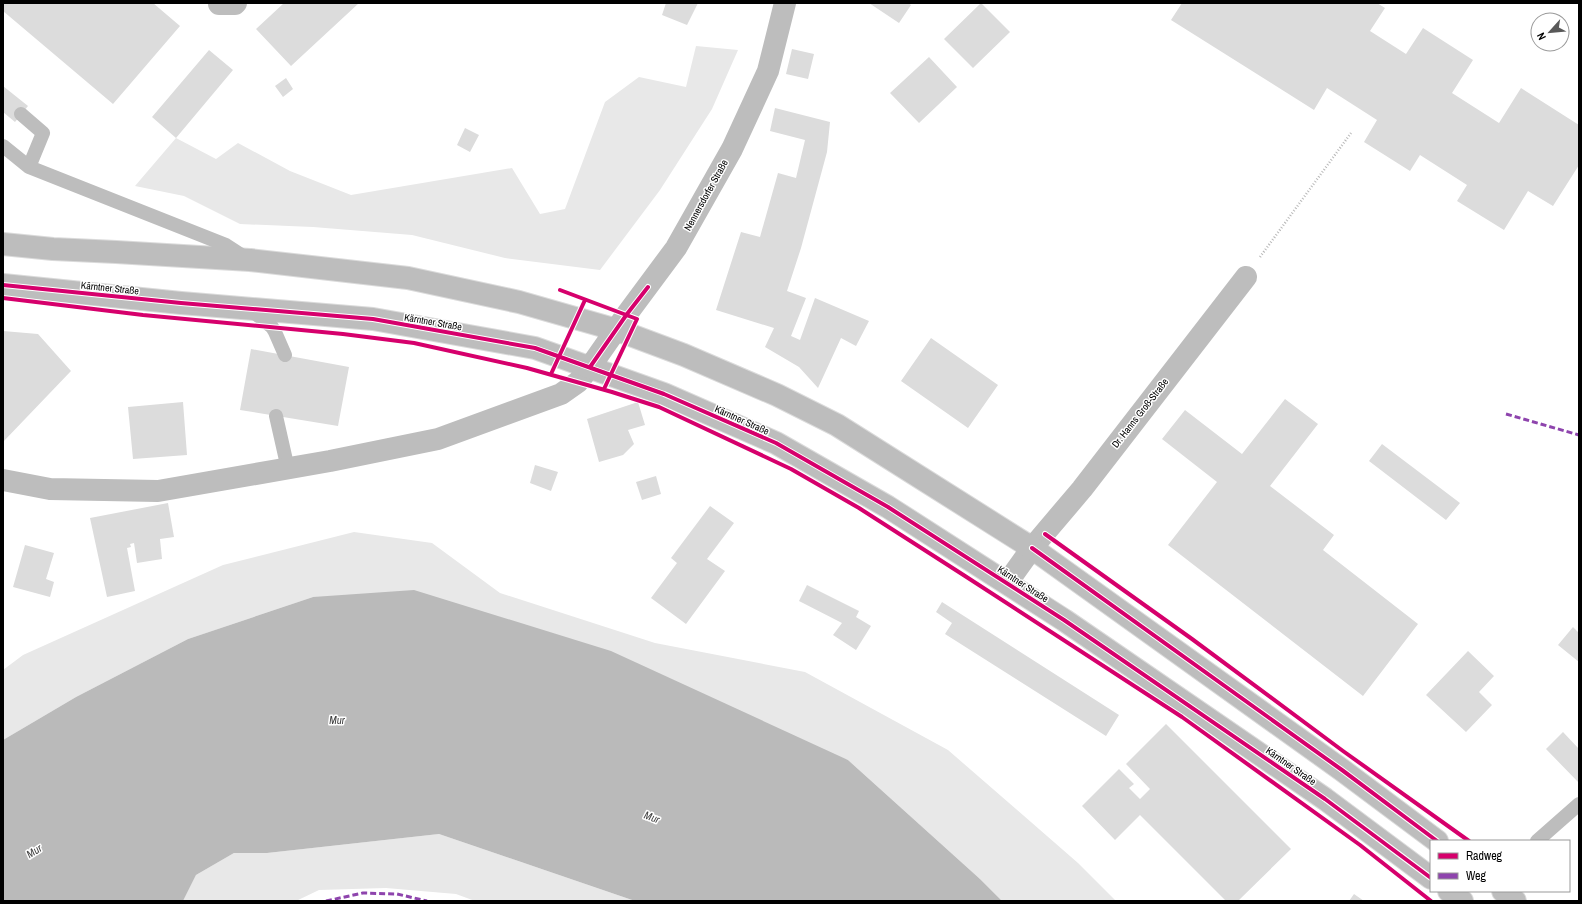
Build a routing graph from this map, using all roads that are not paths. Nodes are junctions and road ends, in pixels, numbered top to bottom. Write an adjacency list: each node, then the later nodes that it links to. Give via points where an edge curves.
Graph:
1 (785, 3): 10 (main road, Nennersdorfer Straße, via 768,71 732,150 676,248)
2 (21, 114): 4 (lane, via 43,133)
3 (3, 146): 4 (lane)
4 (29, 167): 6 (lane, via 226,245)
5 (3, 244): 6 (main road)
6 (250, 260): 10 (main road, via 408,278 519,302)
7 (1246, 277): 16 (main road, Dr. Hanns Groß-Straße, via 1082,489)
8 (3, 285): 9 (main road, Kärntner Straße)
9 (248, 308): 11 (lane, via 272,327); 12 (main road, Kärntner Straße, via 373,319 535,348)
10 (617, 330): 12 (main road, Nennersdorfer Straße); 16 (main road, via 684,355 777,395 837,425)
11 (284, 355)
12 (590, 367): 14 (main road, via 578,382 561,394 438,439); 17 (main road, Kärntner Straße, via 664,394 776,443 888,507)
13 (276, 416): 14 (lane)
14 (288, 468): 15 (main road, via 158,491 50,489)
15 (3, 480)
16 (1032, 548): 17 (main road, Dr. Hanns Groß-Straße); 19 (main road)
17 (1007, 583): 21 (main road, Kärntner Straße, via 1325,799)
18 (1579, 804): 20 (lane)
19 (1436, 840)
20 (1539, 840)
21 (1430, 877)
22 (1450, 892): 24 (main road)
23 (1504, 892): 25 (main road)
24 (1462, 901)
25 (1515, 901)

